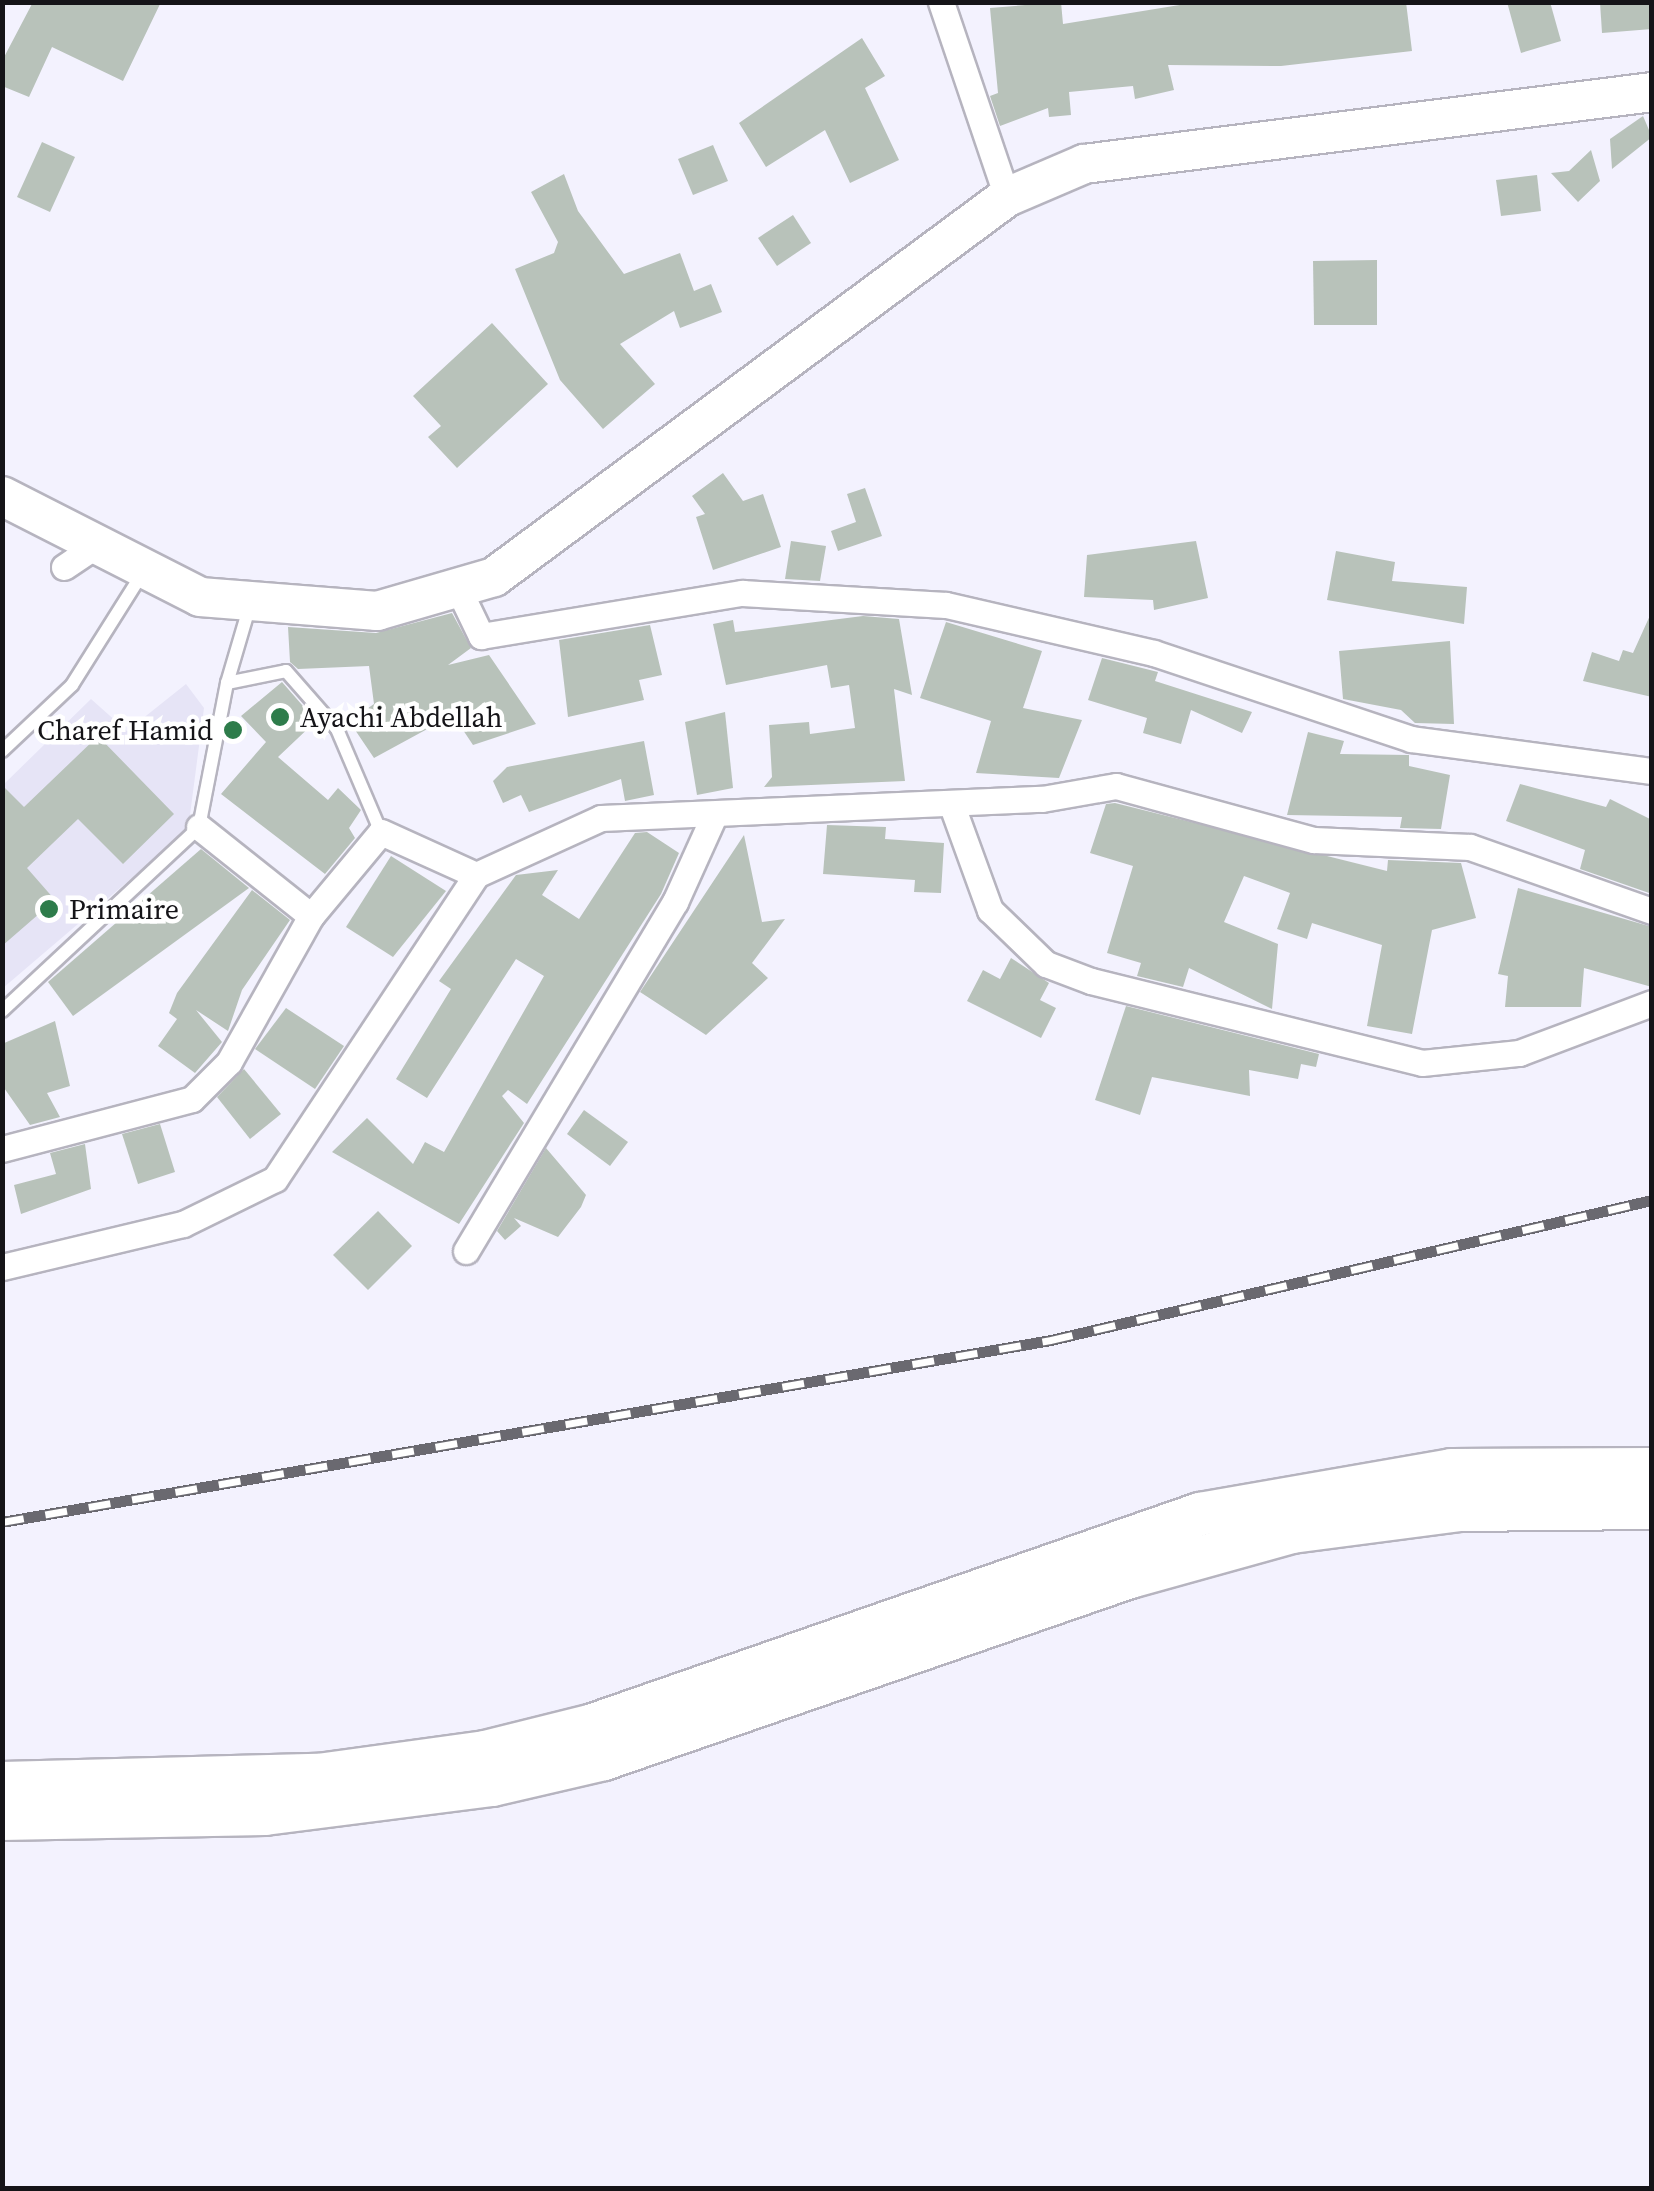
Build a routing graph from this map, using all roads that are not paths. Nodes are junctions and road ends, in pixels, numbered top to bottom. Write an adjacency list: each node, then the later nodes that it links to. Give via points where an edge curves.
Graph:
1 (941, 2): 3 (street)
2 (1652, 92): 3 (main road, via 1084,164)
3 (1007, 197): 8 (main road, via 494,577)
4 (2, 496): 5 (main road)
5 (97, 545): 6 (street); 7 (main road)
6 (64, 568)
7 (145, 569): 9 (main road, via 200,597); 11 (lane, via 72,686)
8 (456, 584): 9 (main road, via 377,611); 12 (street, via 481,636 742,593 946,605 1154,653 1411,739)
9 (251, 603): 10 (lane)
10 (227, 682): 15 (lane); 16 (lane, via 286,672 337,728)
11 (2, 751)
12 (1652, 771)
13 (950, 803): 14 (street); 18 (street, via 1116,786 1314,840 1470,847); 20 (street, via 990,910 1046,964 1091,981 1422,1063 1518,1053)
14 (713, 818): 17 (street, via 601,818); 23 (street, via 674,902)
15 (199, 826): 19 (street); 21 (lane)
16 (380, 832): 17 (street); 19 (street)
17 (476, 874): 24 (street, via 275,1179 183,1224)
18 (1652, 910)
19 (312, 916): 22 (street, via 229,1062 192,1099)
20 (1652, 1002)
21 (2, 1012)
22 (2, 1150)
23 (466, 1252)
24 (2, 1267)
25 (1652, 1469): 27 (highway, via 1451,1470 1200,1514 594,1725 484,1752 318,1775)
26 (1652, 1508): 28 (highway, via 1459,1510 1292,1532 1098,1587 604,1759 492,1785 284,1812)
27 (2, 1783)
28 (2, 1819)

